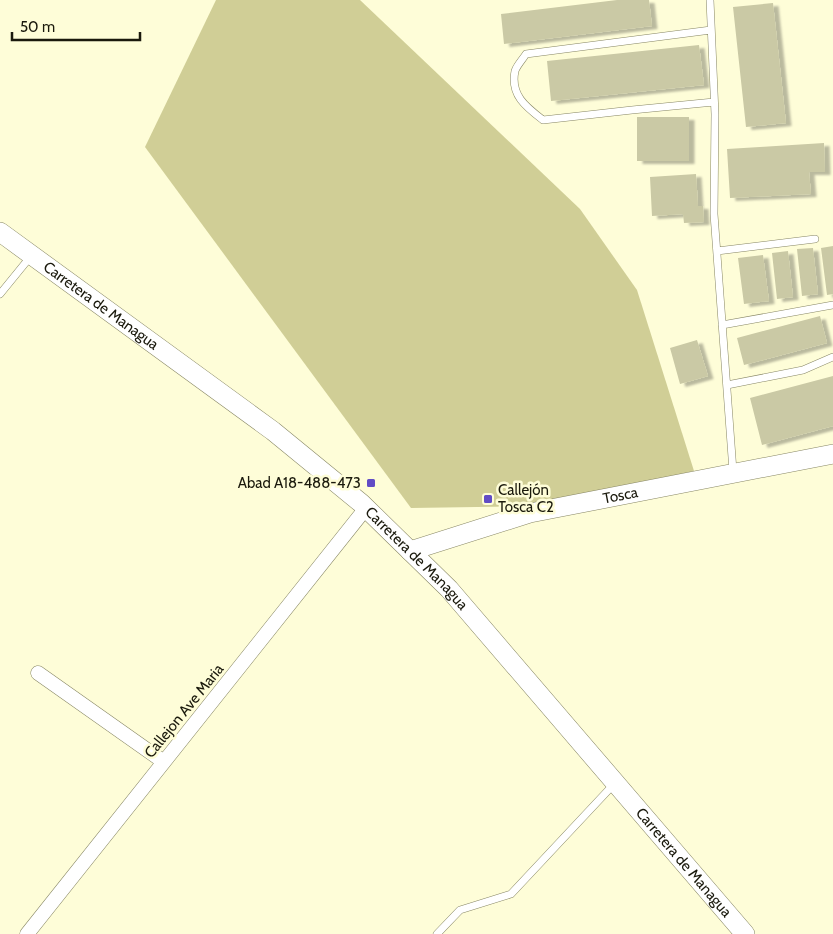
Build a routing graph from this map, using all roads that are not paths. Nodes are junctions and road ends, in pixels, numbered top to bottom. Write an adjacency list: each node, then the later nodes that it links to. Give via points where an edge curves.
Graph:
1 (710, 0): 2 (lane)
2 (712, 30): 3 (lane); 3 (lane, via 526,54 515,70 515,92 530,110 544,120)
3 (714, 102): 6 (lane)
4 (0, 232): 7 (main road, Carretera de Managua)
5 (815, 239): 6 (lane)
6 (717, 251): 11 (lane)
7 (32, 255): 8 (lane); 16 (main road, Carretera de Managua, via 273,431)
8 (0, 294)
9 (832, 305): 10 (lane); 11 (lane)
10 (833, 315)
11 (722, 325): 13 (lane)
12 (832, 359): 13 (lane, via 803,370)
13 (727, 386): 15 (lane)
14 (833, 454): 15 (main road, Tosca)
15 (733, 474): 17 (main road, Tosca, via 530,513)
16 (366, 508): 17 (main road, Carretera de Managua); 19 (street, Callejon Ave Maria)
17 (410, 552): 20 (main road, Carretera de Managua, via 449,589)
18 (38, 673): 19 (street)
19 (164, 762): 21 (street, Callejon Ave Maria)
20 (615, 783): 22 (lane, via 511,894 460,910); 23 (main road, Carretera de Managua)
21 (27, 934)
22 (437, 934)
23 (745, 934)

